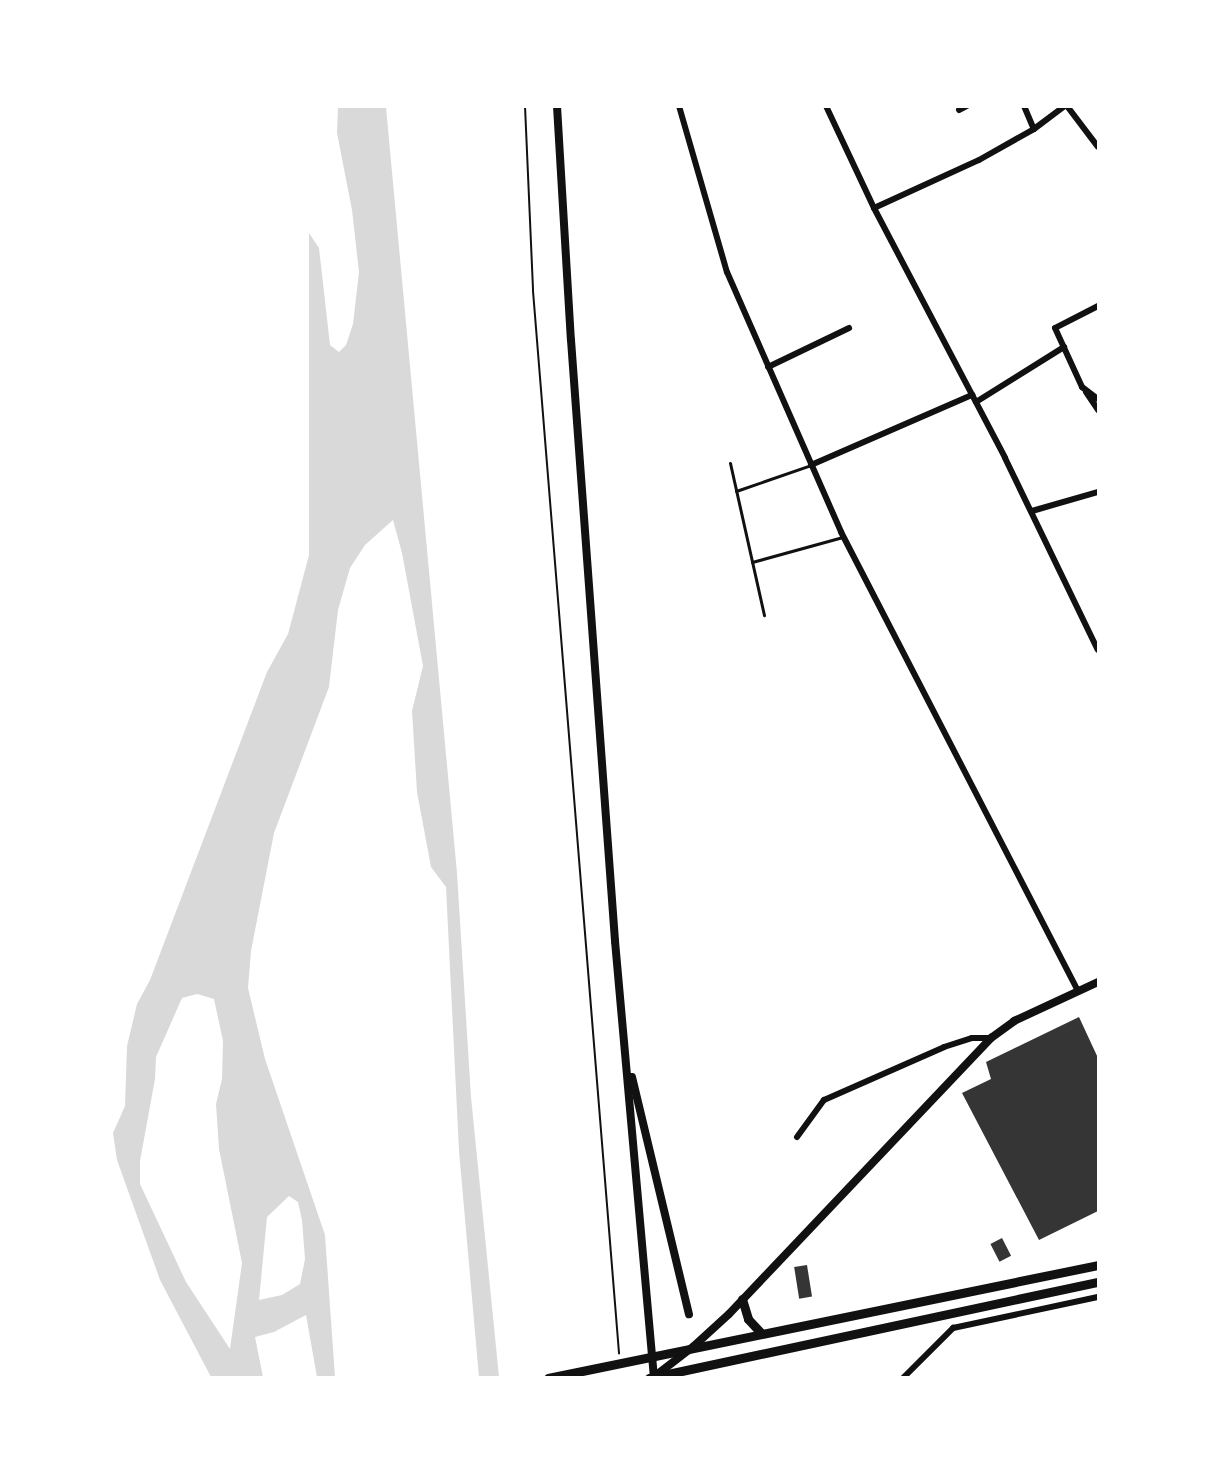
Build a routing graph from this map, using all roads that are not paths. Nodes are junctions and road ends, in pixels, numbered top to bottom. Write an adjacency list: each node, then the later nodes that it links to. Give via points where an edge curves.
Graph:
1 (557, 106): 32 (main road, via 615,941)
2 (679, 106): 14 (street, via 727,272)
3 (826, 106): 10 (street)
4 (967, 106): 7 (street)
5 (1024, 106): 8 (street)
6 (1066, 106): 8 (street); 9 (street)
7 (958, 110)
8 (1034, 129): 10 (street, via 979,160)
9 (1098, 147)
10 (874, 208): 16 (street)
11 (1098, 306): 13 (street, via 1055,328)
12 (849, 328): 14 (street)
13 (1064, 347): 15 (street); 18 (street)
14 (768, 367): 21 (street)
15 (1082, 387): 17 (street); 19 (street)
16 (972, 395): 18 (street); 21 (street)
17 (1098, 399)
18 (976, 402): 24 (street)
19 (1098, 410)
20 (730, 463): 22 (lane)
21 (811, 465): 22 (lane); 25 (street)
22 (736, 491): 26 (lane)
23 (1098, 492): 24 (street)
24 (1032, 512): 28 (street)
25 (843, 537): 26 (lane); 30 (street)
26 (752, 562): 27 (lane)
27 (764, 615)
28 (1098, 650)
29 (1098, 982): 30 (street)
30 (1078, 991): 31 (street, via 1014,1021)
31 (991, 1038): 33 (street, via 972,1038 944,1047 824,1100); 37 (street)
32 (628, 1062): 38 (main road); 41 (main road)
33 (796, 1137)
34 (1098, 1265): 39 (main road)
35 (1098, 1282): 43 (main road)
36 (1098, 1297): 44 (street, via 953,1328)
37 (742, 1299): 39 (main road, via 748,1319); 40 (street)
38 (689, 1314)
39 (761, 1333): 40 (main road)
40 (694, 1346): 41 (main road); 43 (street)
41 (652, 1356): 42 (main road); 43 (main road)
42 (548, 1377)
43 (652, 1377)
44 (903, 1377)

